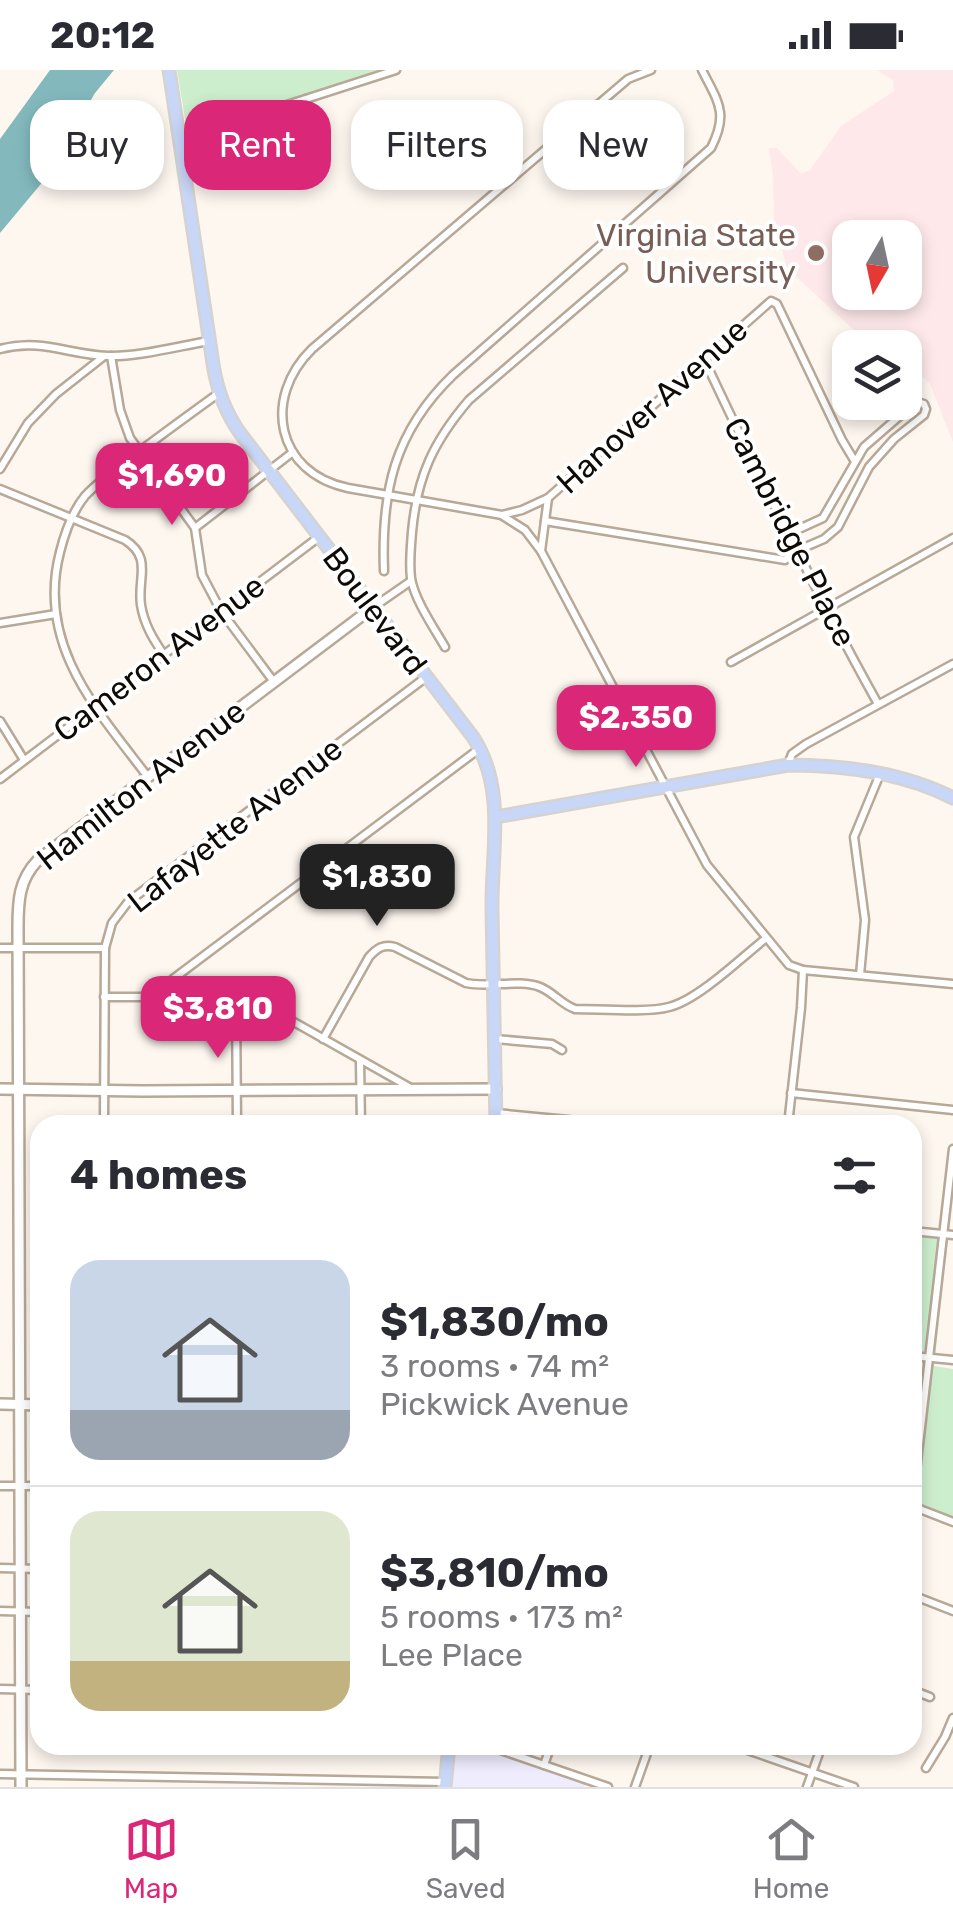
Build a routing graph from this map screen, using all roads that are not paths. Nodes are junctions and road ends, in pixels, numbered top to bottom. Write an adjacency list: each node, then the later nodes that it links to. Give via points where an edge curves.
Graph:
1 (169, 70): 5 (main road, Boulevard)
2 (396, 70): 5 (street)
3 (651, 70): 13 (street, via 628,79 304,356 282,402)
4 (702, 70): 18 (street, via 720,107 711,148 426,403 398,451)
5 (179, 140): 7 (main road, Boulevard)
6 (623, 268): 20 (street, via 469,400 428,460)
7 (210, 341): 9 (street); 11 (main road, Boulevard)
8 (0, 349): 9 (street, via 48,345)
9 (108, 356): 12 (street, via 122,420); 15 (street, via 28,423)
10 (704, 359): 14 (street, Hanover Avenue, via 774,302); 19 (street, Hanover Avenue); 25 (street, Cambridge Place)
11 (219, 394): 12 (street); 16 (main road, Boulevard)
12 (138, 452): 22 (street, via 92,489); 24 (street)
13 (292, 452): 16 (street); 18 (street, via 328,482)
14 (854, 460): 25 (street, via 823,518); 29 (street, via 910,407 925,406 924,415 869,467 838,527)
15 (0, 469)
16 (268, 471): 24 (street); 26 (main road, Boulevard)
17 (0, 489): 22 (street)
18 (386, 494): 20 (street); 30 (street)
19 (548, 498): 21 (street); 23 (street, Hanover Avenue)
20 (415, 499): 21 (street); 31 (street)
21 (502, 515): 28 (street)
22 (71, 518): 35 (street, via 55,579); 38 (street, via 137,549 143,617)
23 (545, 521): 28 (street, Hanover Avenue); 29 (street, via 780,560)
24 (194, 528): 34 (street, via 202,575)
25 (788, 534): 29 (street, Cambridge Place)
26 (319, 537): 32 (main road, Boulevard); 34 (street, Cameron Avenue)
27 (953, 538): 33 (street)
28 (541, 551): 52 (street)
29 (796, 551): 33 (street, Cambridge Place)
30 (384, 571)
31 (412, 581): 32 (street, Hamilton Avenue); 37 (street)
32 (372, 608): 41 (main road, Boulevard); 42 (street, Hamilton Avenue)
33 (826, 609): 39 (street); 43 (street, Cambridge Place)
34 (221, 611): 38 (street, Cameron Avenue); 42 (street)
35 (56, 614): 36 (street); 44 (street, via 66,654)
36 (0, 623)
37 (445, 647)
38 (164, 656): 44 (street, Cameron Avenue)
39 (731, 662)
40 (953, 664): 43 (street)
41 (426, 678): 46 (main road, Boulevard); 58 (street, Lafayette Avenue, via 128,902)
42 (274, 682): 50 (street, Hamilton Avenue)
43 (878, 704): 48 (street, via 796,750)
44 (95, 707): 47 (street, Cameron Avenue); 50 (street)
45 (0, 721): 47 (street)
46 (480, 748): 54 (main road, Boulevard); 64 (street, via 173,979)
47 (24, 760): 51 (street, Cameron Avenue)
48 (788, 765): 49 (main road); 52 (main road)
49 (880, 774): 53 (main road); 60 (street, via 854,837 865,920)
50 (148, 777): 57 (street, Hamilton Avenue, via 31,868 19,895)
51 (0, 778)
52 (665, 786): 54 (main road); 55 (street, via 711,871)
53 (953, 798)
54 (496, 817): 62 (main road, Boulevard)
55 (765, 938): 59 (street); 62 (street, via 696,993 666,1008 575,1009 541,988)
56 (0, 948): 57 (street)
57 (18, 948): 58 (street); 72 (street, Hamilton Avenue)
58 (105, 948): 63 (street, Lafayette Avenue)
59 (802, 970): 60 (street); 77 (street)
60 (860, 975): 61 (street)
61 (953, 984)
62 (494, 985): 66 (street, via 458,981 395,947 378,948); 67 (main road, Boulevard)
63 (104, 997): 64 (street); 75 (street, Lafayette Avenue)
64 (162, 997): 65 (street)
65 (236, 998): 66 (street); 76 (street)
66 (323, 1039): 69 (street)
67 (495, 1039): 68 (street); 71 (main road, Boulevard)
68 (562, 1050)
69 (360, 1060): 73 (street); 74 (street)
70 (0, 1089): 72 (street)
71 (496, 1089): 74 (street); 82 (main road, Boulevard)
72 (19, 1090): 75 (street); 91 (street, Hamilton Avenue)
73 (360, 1090): 74 (street); 76 (street); 81 (street)
74 (414, 1090)
75 (104, 1091): 76 (street); 79 (street, Lafayette Avenue)
76 (236, 1091): 80 (street)
77 (791, 1093): 78 (street); 83 (street)
78 (953, 1110)
79 (104, 1115)
80 (236, 1115)
81 (361, 1115)
82 (496, 1115)
83 (789, 1115)
84 (953, 1148): 86 (street)
85 (922, 1232): 86 (street)
86 (948, 1234): 88 (street)
87 (922, 1357): 88 (street)
88 (930, 1358): 89 (street); 93 (street)
89 (953, 1360)
90 (0, 1404): 91 (street)
91 (21, 1404): 92 (street); 95 (street, Hamilton Avenue)
92 (30, 1404)
93 (922, 1424)
94 (0, 1486): 95 (street)
95 (21, 1486): 96 (street); 100 (street, Hamilton Avenue)
96 (30, 1486)
97 (922, 1510): 98 (street)
98 (953, 1522)
99 (0, 1568): 100 (street)
100 (20, 1569): 101 (street); 105 (street, Hamilton Avenue)
101 (30, 1569)
102 (922, 1599): 104 (street)
103 (0, 1611): 105 (street)
104 (953, 1611)
105 (19, 1612): 106 (street); 108 (street, Hamilton Avenue)
106 (30, 1612)
107 (0, 1689): 108 (street)
108 (21, 1690): 109 (street); 123 (street, Hamilton Avenue)
109 (30, 1690)
110 (922, 1694): 111 (street)
111 (930, 1697)
112 (953, 1718): 120 (street)
113 (448, 1755): 124 (main road)
114 (515, 1755): 119 (street)
115 (548, 1755): 119 (street)
116 (646, 1755): 128 (street)
117 (762, 1755): 121 (street)
118 (818, 1755): 121 (street)
119 (544, 1765): 125 (street)
120 (926, 1768)
121 (812, 1772): 129 (street); 130 (street)
122 (0, 1774): 123 (street)
123 (21, 1775): 124 (street); 126 (street, Hamilton Avenue)
124 (445, 1784)
125 (590, 1784): 127 (street)
126 (21, 1787)
127 (608, 1787)
128 (635, 1787)
129 (807, 1787)
130 (854, 1787)

